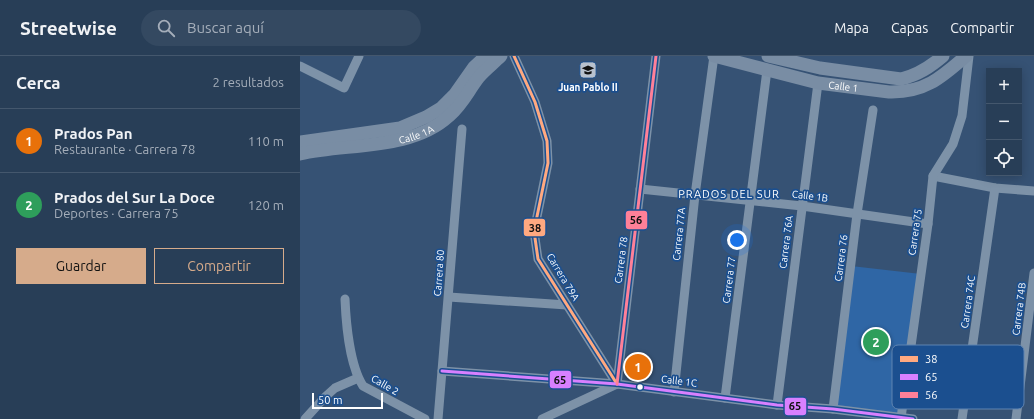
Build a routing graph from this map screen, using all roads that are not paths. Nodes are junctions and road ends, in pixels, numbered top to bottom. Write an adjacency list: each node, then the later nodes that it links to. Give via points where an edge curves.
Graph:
1 (359, 56): 10 (street, via 344,88)
2 (486, 56): 13 (street, Calle 1A, via 474,67)
3 (501, 56): 13 (street, Calle 1A)
4 (514, 56): 30 (street, Carrera 79A, via 536,102 547,141 548,163 534,231 538,259)
5 (656, 56): 20 (street, Carrera 78)
6 (714, 56): 11 (street, Calle 1); 22 (street, Carrera 77A)
7 (768, 56): 8 (street, Calle 1, via 820,68 901,79 923,71)
8 (943, 56)
9 (967, 56): 12 (street, Calle 1, via 945,74 917,89 889,92); 18 (street, Carrera 75, via 962,116 953,144)
10 (300, 66)
11 (767, 70): 12 (street, Calle 1); 23 (street, Carrera 77)
12 (818, 83): 24 (street, Carrera 76A)
13 (458, 99): 16 (street, Calle 1A, via 426,118 400,128); 17 (street, Calle 1A, via 448,117 433,128 400,141)
14 (873, 110): 25 (street, Carrera 76)
15 (462, 129): 28 (street, Carrera 80)
16 (300, 142)
17 (300, 154)
18 (933, 176): 19 (street); 26 (street, Carrera 75)
19 (995, 188): 21 (street); 32 (street, Carrera 74C)
20 (640, 189): 22 (street, Calle 1B); 36 (street, Carrera 78)
21 (1034, 191)
22 (694, 195): 23 (street, Calle 1B); 37 (street, Carrera 77A)
23 (750, 200): 24 (street, Calle 1B); 38 (street, Carrera 77)
24 (802, 206): 25 (street, Calle 1B); 39 (street, Carrera 76A)
25 (857, 214): 26 (street, Calle 1B); 40 (street, Carrera 76)
26 (928, 224): 31 (street, Carrera 75)
27 (1034, 273): 33 (street, Carrera 74B)
28 (449, 297): 30 (street); 34 (street, Carrera 80)
29 (345, 299): 35 (street, via 347,327)
30 (567, 305): 36 (street, Carrera 79A)
31 (911, 345)
32 (973, 345)
33 (1024, 354)
34 (442, 371): 36 (street, Calle 1C); 47 (street, Carrera 80)
35 (358, 378): 45 (street, via 335,388); 46 (street, Calle 2, via 363,386)
36 (617, 384): 37 (street, Calle 1C); 48 (street)
37 (674, 392): 38 (street, Calle 1C)
38 (725, 398): 39 (street, Calle 1C)
39 (777, 405): 40 (street, Calle 1C)
40 (833, 409): 44 (street, Calle 1C)
41 (902, 409): 44 (street, Carrera 75)
42 (963, 409): 50 (street, Carrera 74C)
43 (1017, 409): 51 (street, Carrera 74B)
44 (901, 418): 49 (street, Calle 1C)
45 (305, 419)
46 (424, 419)
47 (438, 419)
48 (542, 419)
49 (913, 419)
50 (962, 419)
51 (1016, 419)

